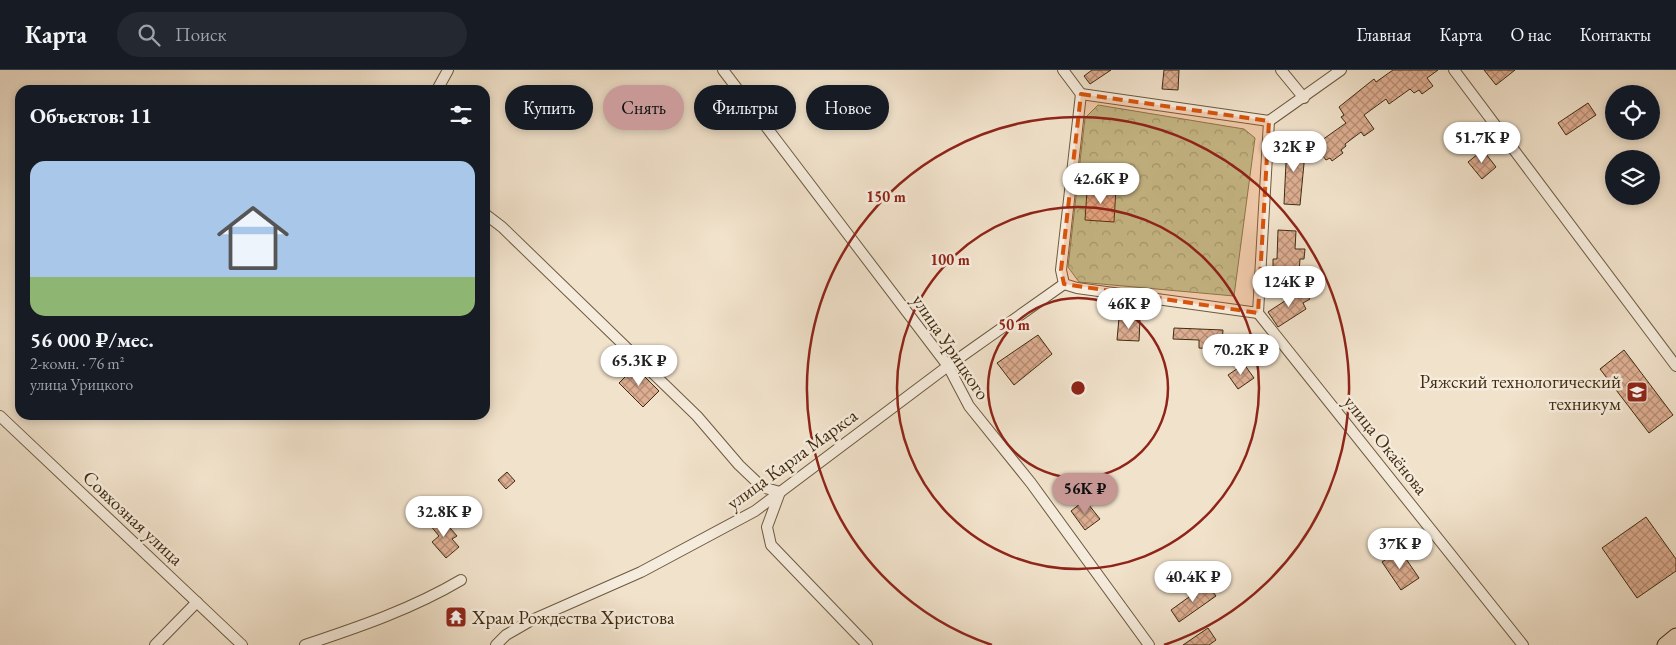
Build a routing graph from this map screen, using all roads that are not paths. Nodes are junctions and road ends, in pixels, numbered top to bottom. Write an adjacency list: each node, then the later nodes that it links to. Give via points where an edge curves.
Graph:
1 (448, 70): 7 (street)
2 (723, 70): 14 (street, улица Урицкого)
3 (1063, 70): 8 (street)
4 (1282, 70): 9 (street)
5 (1341, 70): 9 (street)
6 (1454, 70): 15 (street)
7 (440, 85)
8 (1081, 94): 10 (street); 12 (street, via 1062,270)
9 (1304, 98): 10 (street)
10 (1269, 121): 13 (street)
11 (490, 218): 17 (street, via 697,416 762,487)
12 (1064, 284): 13 (street); 14 (street, улица Карла Маркса)
13 (1258, 313): 27 (street, улица Окаёнова)
14 (948, 366): 17 (street, улица Карла Маркса); 26 (street, улица Урицкого, via 969,406 1031,483)
15 (1676, 366)
16 (0, 416): 19 (street, Совхозная улица)
17 (780, 492): 24 (street, улица Карла Маркса, via 756,511 641,572 532,620 506,635); 25 (street, via 767,527 771,545)
18 (461, 580): 23 (street, via 432,598 384,618)
19 (197, 602): 21 (street); 22 (street, Совхозная улица)
20 (1676, 636): 28 (main road)
21 (155, 645)
22 (242, 645)
23 (305, 645)
24 (496, 645)
25 (867, 645)
26 (1149, 645)
27 (1524, 645)
28 (1665, 645)

